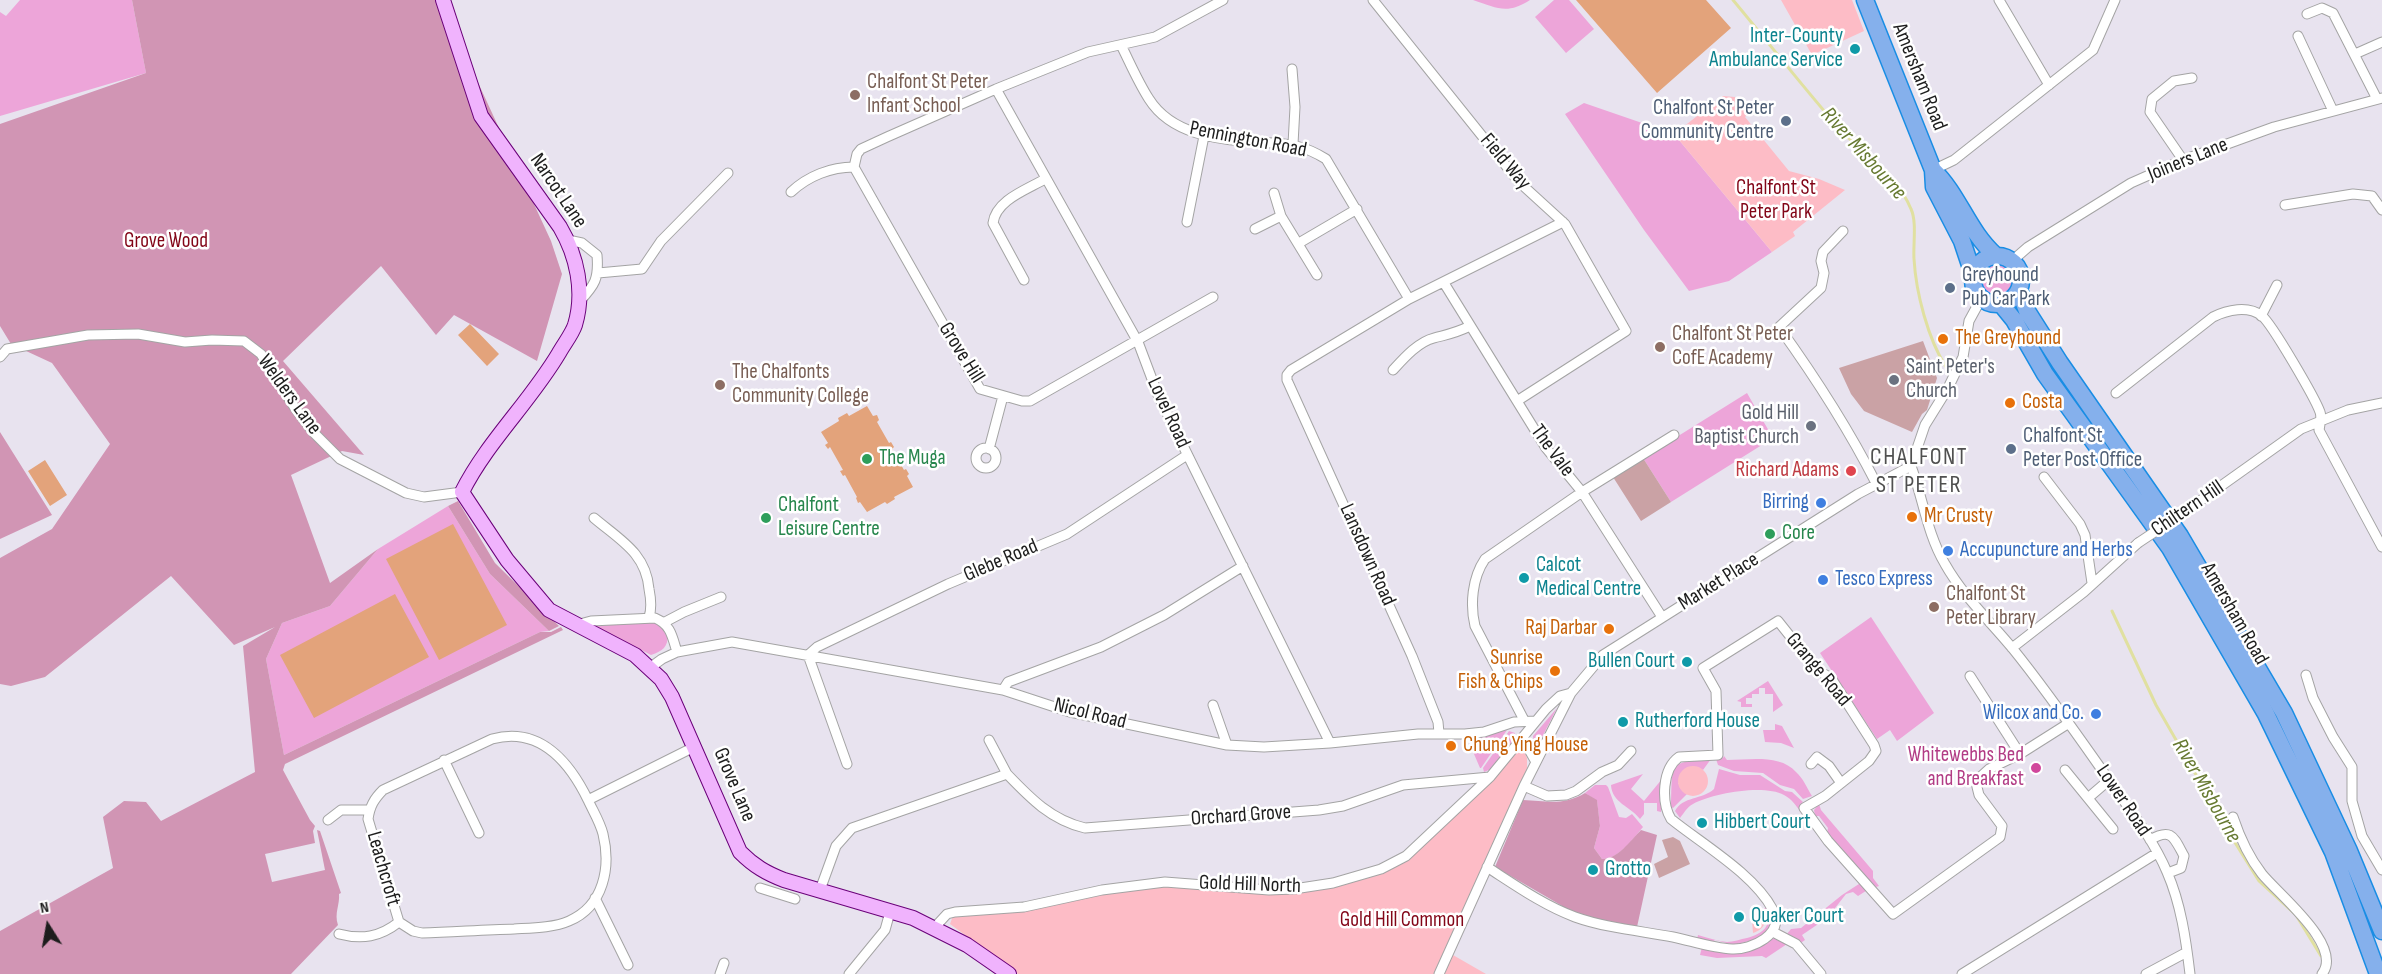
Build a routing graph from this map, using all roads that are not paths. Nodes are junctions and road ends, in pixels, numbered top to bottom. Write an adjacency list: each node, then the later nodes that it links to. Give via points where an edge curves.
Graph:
1 (442, 0): 35 (street, Narcot Lane, via 481,116)
2 (1223, 0): 10 (street, via 1155,37)
3 (1373, 0): 32 (street, Field Way, via 1520,182)
4 (1865, 0): 22 (highway, Amersham Road)
5 (2000, 0): 14 (street)
6 (2115, 0): 14 (street, via 2093,50)
7 (2307, 14): 11 (street, via 2322,8 2333,13)
8 (2298, 36): 17 (street)
9 (2382, 42): 11 (street)
10 (1121, 45): 15 (street, via 1088,52); 18 (street, Pennington Road, via 1149,101 1176,126)
11 (2355, 54): 16 (street)
12 (1292, 69): 19 (street)
13 (2192, 78): 20 (street, via 2174,81 2152,99 2150,112)
14 (2049, 85): 22 (street, via 1954,160)
15 (996, 88): 21 (street, via 867,146 857,154); 24 (street, Lovel Road)
16 (2379, 99): 17 (street, Joiners Lane)
17 (2332, 111): 20 (street, Joiners Lane)
18 (1204, 136): 19 (street, Pennington Road); 31 (street)
19 (1293, 144): 28 (street, Pennington Road, via 1326,159)
20 (2183, 160): 38 (street, Joiners Lane, via 2131,183)
21 (854, 167): 25 (street, via 826,171); 57 (street, Grove Hill, via 980,389)
22 (1933, 170): 37 (highway, Amersham Road, via 1946,182 1979,239); 40 (highway, Amersham Road, via 1934,187 1962,241)
23 (728, 173): 39 (street, via 661,241 642,270)
24 (1045, 179): 42 (street, via 1000,206 994,215 993,223); 53 (street, Lovel Road)
25 (791, 192)
26 (1274, 193): 30 (street)
27 (2285, 205): 29 (street, via 2353,194 2372,196)
28 (1357, 209): 36 (street); 47 (street, Pennington Road)
29 (2382, 210)
30 (1281, 216): 33 (street); 36 (street)
31 (1187, 222)
32 (1563, 222): 43 (street); 58 (street, Field Way, via 1626,331)
33 (1255, 229)
34 (1843, 231): 66 (street, via 1823,252 1821,288 1779,327 1852,436)
35 (568, 240): 39 (street, via 582,243 597,255); 49 (street, Narcot Lane, via 578,271)
36 (1299, 243): 41 (street)
37 (1995, 255): 38 (highway); 40 (highway, via 1981,261)
38 (2012, 261): 45 (highway, via 2020,274)
39 (598, 273): 49 (street, via 592,288)
40 (1973, 274): 48 (highway, via 1974,288)
41 (1317, 275)
42 (1024, 280)
43 (1444, 283): 47 (street); 52 (street, The Vale)
44 (2277, 285): 51 (street)
45 (2019, 290): 50 (highway); 128 (highway, Amersham Road, via 2027,311 2060,363 2180,536 2284,713)
46 (1213, 297): 53 (street, Grove Hill)
47 (1409, 299): 90 (street, Lansdown Road, via 1291,370 1287,380 1412,656)
48 (1982, 299): 50 (highway); 64 (street, via 1969,321 1963,357 1925,425)
49 (579, 302): 67 (street, Narcot Lane, via 575,326 553,364 473,470)
50 (2001, 304): 143 (highway, Amersham Road, via 2045,374 2170,549 2266,714 2333,852)
51 (2261, 316): 56 (street, via 2247,310 2226,310); 60 (street, via 2285,348 2321,413)
52 (1470, 326): 55 (street, via 1452,335 1432,338); 58 (street, The Vale)
53 (1138, 342): 57 (street, Grove Hill, via 1030,401); 63 (street, Lovel Road)
54 (0, 357): 67 (street, Welders Lane, via 7,349 88,335 138,334 185,342 244,341 261,354 313,432 340,459 406,493 424,497)
55 (1393, 370)
56 (2116, 393)
57 (1003, 396): 62 (street)
58 (1518, 401): 68 (street, The Vale, via 1546,448)
59 (2382, 403): 60 (street, Chiltern Hill)
60 (2320, 421): 70 (street, via 2319,430); 72 (street, Chiltern Hill, bridge, via 2301,429 2138,543)
61 (1674, 435): 68 (street)
62 (989, 448)
63 (1187, 455): 71 (street, Lovel Road); 80 (street, Glebe Road, via 1067,534 948,584 817,647)
64 (1911, 466): 66 (street, Market Place); 78 (street, Lower Road, via 1943,562 1959,587)
65 (2044, 477): 72 (street, via 2085,535)
66 (1876, 483): 75 (street, Market Place)
67 (462, 492): 77 (street, Grove Lane, via 507,560 542,602)
68 (1582, 492): 75 (street, The Vale); 87 (street, via 1485,560 1476,579 1472,610 1475,626)
69 (594, 518): 74 (street, via 642,561 648,576 652,610)
70 (2382, 547)
71 (1243, 567): 84 (street, via 1164,615 1101,646 1008,682); 93 (street, Lovel Road)
72 (2092, 583): 78 (street, Chiltern Hill)
73 (722, 597): 76 (street)
74 (649, 617): 76 (street); 77 (street)
75 (1662, 617): 85 (street, Market Place, via 1603,656)
76 (665, 622): 79 (street)
77 (576, 625): 81 (street, Grove Lane)
78 (2012, 648): 89 (street, Lower Road)
79 (676, 652): 80 (street, Nicol Road, via 732,642); 81 (street, Nicol Road)
80 (808, 655): 84 (street, Nicol Road); 100 (street)
81 (651, 667): 95 (street, Grove Lane, via 672,697)
82 (2306, 675): 118 (street, via 2313,698 2352,767 2352,801 2362,836)
83 (1970, 676): 97 (street)
84 (1004, 690): 94 (street, Nicol Road, via 1070,712)
85 (1571, 693): 88 (street, Gold Hill North, via 1560,696); 99 (street)
86 (1213, 705): 94 (street)
87 (1524, 720): 88 (street, Nicol Road); 90 (street, Nicol Road, via 1475,733)
88 (1536, 721): 91 (street, Gold Hill North)
89 (2069, 723): 97 (street, Grange Road); 105 (street, Lower Road)
90 (1439, 733): 93 (street, Nicol Road)
91 (1523, 739): 99 (street); 104 (street, Gold Hill North)
92 (989, 740): 103 (street, Orchard Grove)
93 (1330, 743): 94 (street, Nicol Road)
94 (1227, 745)
95 (694, 747): 109 (street); 120 (street, Grove Lane, via 740,852)
96 (1631, 751): 107 (street, via 1618,765 1566,795 1547,796)
97 (2020, 754): 106 (street, Grange Road, via 1978,779 1979,795 2002,826 2000,837 1893,914 1805,811 1807,805)
98 (444, 760): 109 (street, Leachcroft, via 492,739 523,736 559,757 580,782); 110 (street, Leachcroft, via 383,790); 114 (street)
99 (1536, 762): 107 (street)
100 (847, 764)
101 (1811, 764): 106 (street, via 1817,757)
102 (2065, 770): 108 (street)
103 (1007, 774): 104 (street, Orchard Grove, via 1036,804 1068,824 1085,828 1318,810 1343,806 1402,785); 122 (street, via 852,828 836,846)
104 (1490, 777): 127 (street, Gold Hill North, via 1406,856 1381,869 1333,883 1269,890 1165,882 1134,884 1024,907 955,912 947,914)
105 (2109, 780): 108 (street); 115 (street, Lower Road)
106 (1841, 783): 129 (street, Grange Road, via 1874,756 1875,745 1831,678 1816,670 1778,621 1703,668 1716,692 1718,755 1686,756 1673,762 1666,777 1666,809 1671,819 1758,890 1774,911)
107 (1524, 786): 117 (street)
108 (2088, 798): 113 (street)
109 (588, 800): 123 (street, Leachcroft, via 603,831 606,856 605,881)
110 (369, 810): 112 (street, via 341,810); 126 (street, Leachcroft, via 368,819)
111 (2232, 817): 142 (street, via 2244,847 2262,873 2321,938 2327,961)
112 (328, 820)
113 (2113, 829)
114 (479, 833)
115 (2150, 840): 116 (street, Lower Road); 119 (street, via 2163,834 2174,838 2184,856 2181,867)
116 (2157, 853): 119 (street, Lower Road); 139 (street)
117 (1487, 867): 129 (street, via 1574,917 1606,925 1733,949 1761,941); 137 (street)
118 (2382, 870)
119 (2168, 873): 131 (street, Lower Road)
120 (783, 887): 121 (street); 122 (street, Grove Lane); 124 (street)
121 (760, 888)
122 (820, 890): 125 (street, Grove Lane)
123 (595, 898): 126 (street, Leachcroft, via 570,921 544,927 422,933); 133 (street)
124 (795, 899)
125 (890, 912): 127 (street, Grove Lane); 135 (street, via 885,930)
126 (399, 922): 130 (street, via 367,938)
127 (935, 927): 136 (street, Grove Lane)
128 (2382, 931)
129 (1773, 932): 138 (street, via 1796,944)
130 (339, 934)
131 (2187, 952): 140 (street); 141 (street, Lower Road)
132 (723, 963): 134 (street)
133 (628, 965)
134 (720, 974)
135 (849, 974)
136 (1010, 974)
137 (1439, 974)
138 (1821, 974)
139 (1962, 974)
140 (2146, 974)
141 (2190, 974)
142 (2322, 974)
143 (2379, 974)

